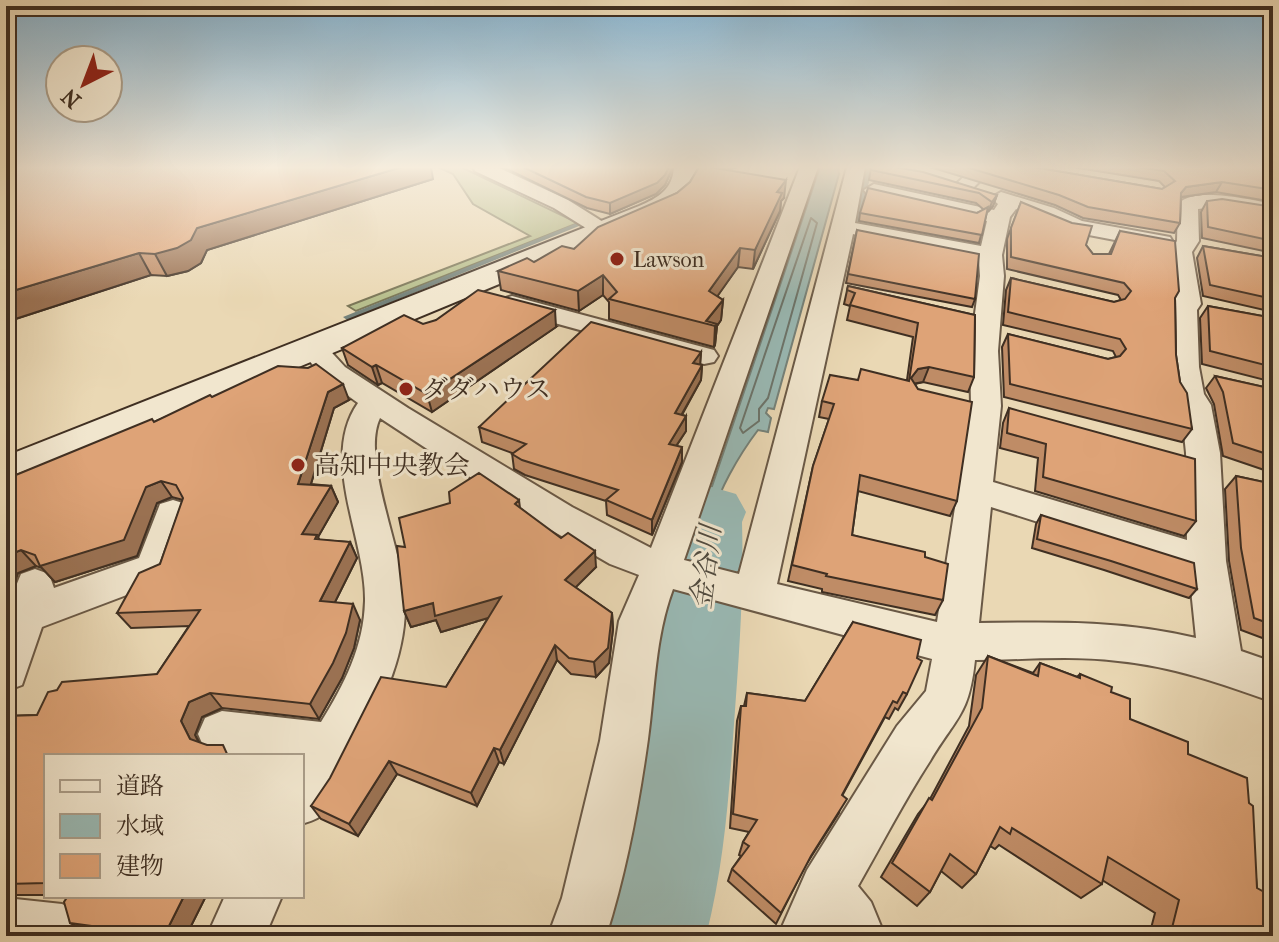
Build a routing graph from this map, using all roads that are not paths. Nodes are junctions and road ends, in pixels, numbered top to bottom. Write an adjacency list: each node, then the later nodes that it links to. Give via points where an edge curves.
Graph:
1 (573, 211): 9 (street)
2 (646, 211): 9 (street)
3 (793, 211): 25 (street, via 671,544)
4 (847, 211): 26 (street)
5 (1005, 211): 13 (street)
6 (1032, 211): 10 (street)
7 (1188, 211): 11 (street, via 1189,238)
8 (857, 229): 13 (street)
9 (605, 230): 14 (street)
10 (1103, 231): 11 (street); 12 (street)
11 (1200, 248): 19 (street, via 1181,255 1202,307 1184,310 1201,375 1189,395 1196,405)
12 (1095, 258)
13 (1001, 271): 22 (street, via 984,351 986,407)
14 (466, 288): 15 (street); 16 (street)
15 (313, 349): 17 (street, via 335,373); 20 (street)
16 (704, 356)
17 (375, 401): 25 (street, via 559,517); 32 (street, via 361,423 360,460 385,594 384,622 372,665)
18 (1172, 453): 19 (street)
19 (1204, 466): 21 (street); 24 (street)
20 (6, 473)
21 (1237, 477)
22 (977, 490): 24 (street); 27 (street)
23 (173, 513): 29 (street, via 155,568 30,600)
24 (1207, 561): 28 (street)
25 (669, 572): 26 (street); 39 (street, via 640,621 624,741)
26 (746, 593): 27 (street)
27 (956, 643): 28 (street, via 1115,642); 35 (street, via 945,703 914,742)
28 (1221, 663): 30 (street)
29 (6, 671)
30 (1273, 682)
31 (222, 734): 32 (street)
32 (332, 747): 33 (street)
33 (304, 796)
34 (253, 898): 38 (street)
35 (816, 913): 40 (street, via 851,922)
36 (6, 927): 37 (street)
37 (62, 933)
38 (236, 936)
39 (577, 936)
40 (856, 936)

